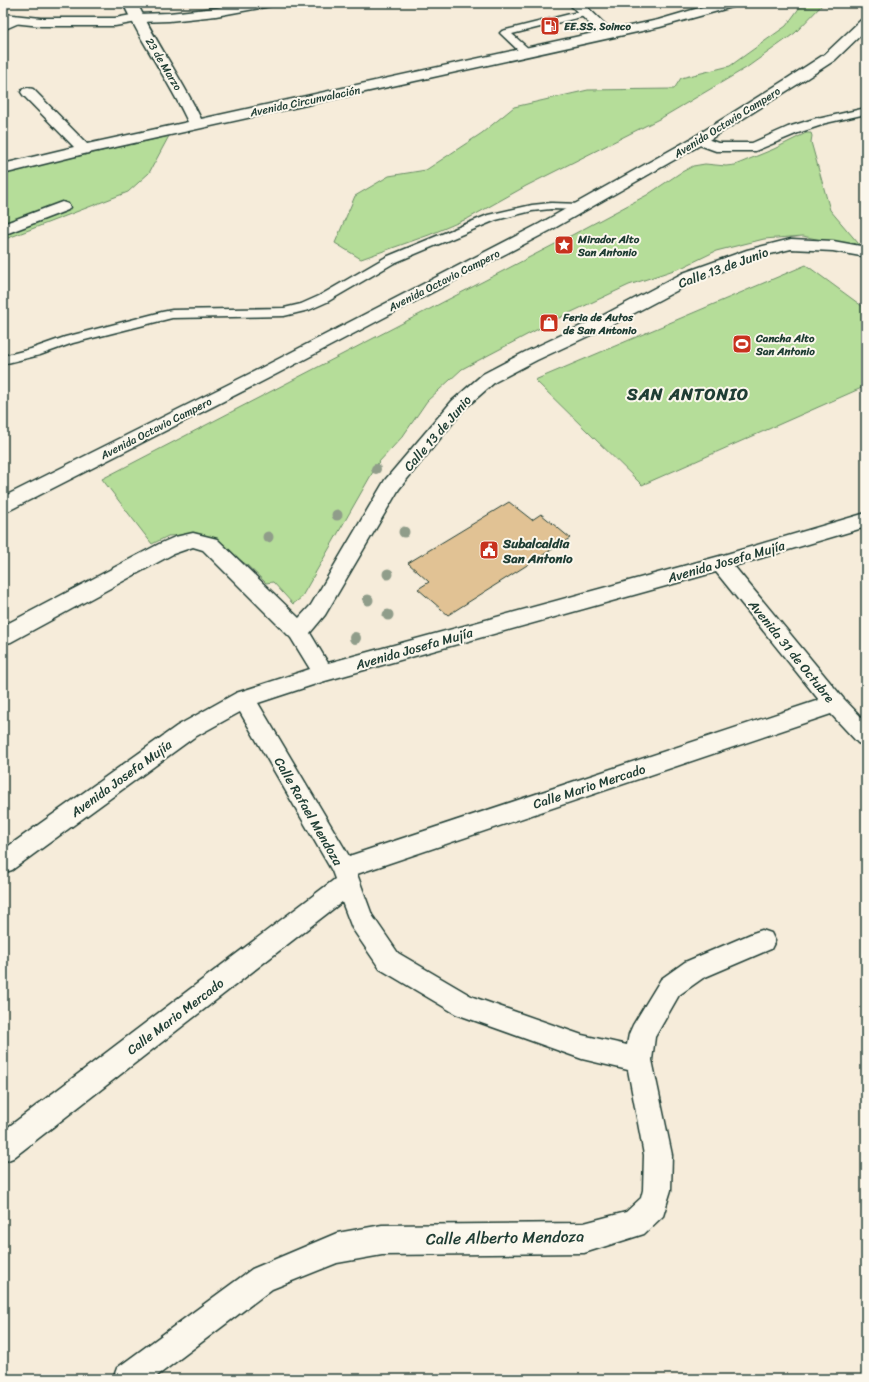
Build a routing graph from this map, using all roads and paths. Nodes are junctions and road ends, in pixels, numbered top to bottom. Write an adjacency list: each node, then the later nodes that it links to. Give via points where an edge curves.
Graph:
1 (130, 3): 6 (street, 23 de Marzo)
2 (265, 3): 6 (street, via 216,12)
3 (575, 3): 5 (street)
4 (731, 3): 9 (street, Avenida Circunvalación, via 660,23)
5 (586, 13): 9 (street); 10 (lane, via 504,33)
6 (137, 18): 7 (street, via 115,22 74,23); 14 (street, 23 de Marzo, via 183,95)
7 (7, 21)
8 (866, 23): 15 (street, Avenida Octavio Campero, via 830,57)
9 (608, 34): 10 (street, Avenida Circunvalación)
10 (526, 52): 14 (street, Avenida Circunvalación)
11 (28, 92): 16 (street)
12 (866, 111): 13 (lane)
13 (817, 122): 15 (street, via 755,147 716,147)
14 (197, 125): 16 (street, Avenida Circunvalación)
15 (699, 140): 19 (street, Avenida Octavio Campero)
16 (84, 149): 17 (street, Avenida Circunvalación)
17 (3, 169)
18 (62, 207): 20 (street)
19 (581, 208): 22 (lane, via 532,208 492,218 390,260 305,307 284,312 172,314); 23 (street, Avenida Octavio Campero, via 256,378)
20 (3, 230)
21 (866, 252): 26 (street, Calle 13 de Junio, via 833,246 791,244 753,253 689,277 489,378 458,405 392,485 318,610)
22 (3, 360)
23 (3, 505)
24 (866, 520): 25 (street, Avenida Josefa Mujía)
25 (720, 563): 28 (street, Avenida Josefa Mujía); 30 (street, Avenida 31 de Octubre)
26 (299, 632): 27 (street, via 210,544 193,540 166,549); 28 (street)
27 (3, 636)
28 (323, 673): 29 (street, Avenida Josefa Mujía)
29 (244, 699): 32 (street, Avenida Josefa Mujía, via 185,732); 33 (street, Calle Rafael Mendoza)
30 (835, 704): 31 (street, Avenida 31 de Octubre); 33 (street, Calle Mario Mercado)
31 (866, 737)
32 (3, 862)
33 (345, 876): 35 (street, Calle Rafael Mendoza, via 360,920 389,961 466,1006 582,1047); 36 (street, Calle Mario Mercado)
34 (762, 940): 35 (street, Calle Alberto Mendoza, via 694,970 670,987 642,1034)
35 (639, 1060): 37 (street, Calle Alberto Mendoza, via 658,1155 657,1190 653,1206 634,1224 584,1238 382,1240 337,1248 262,1279)
36 (3, 1148)
37 (128, 1379)

